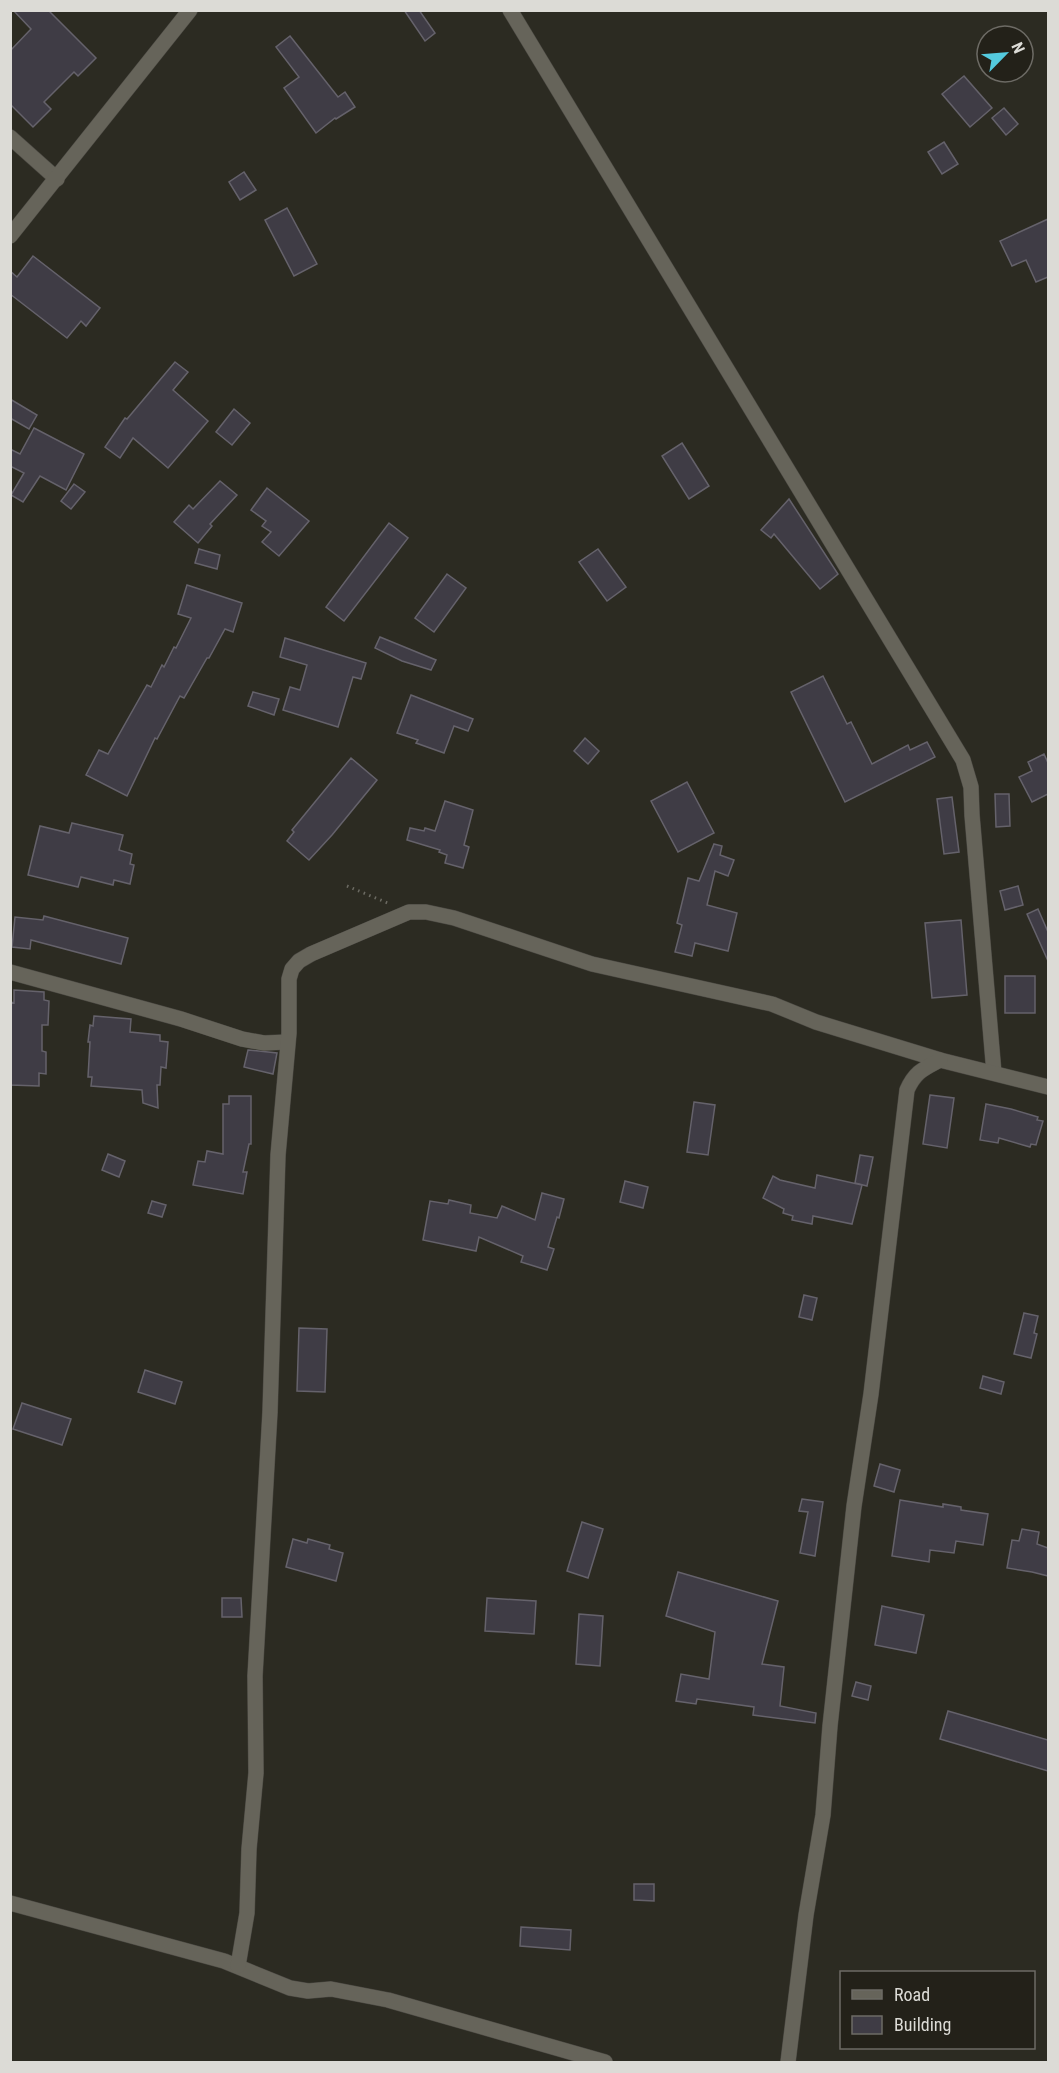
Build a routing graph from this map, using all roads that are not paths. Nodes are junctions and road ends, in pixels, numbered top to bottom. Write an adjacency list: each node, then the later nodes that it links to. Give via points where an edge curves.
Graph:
1 (190, 10): 4 (street)
2 (510, 10): 9 (street, via 963,760 971,787)
3 (10, 137): 4 (street)
4 (57, 179): 5 (street)
5 (10, 236)
6 (10, 972): 7 (street, via 242,1038 264,1043)
7 (287, 1042): 8 (street, via 289,979 299,961 409,912 426,912 592,964 772,1004 816,1022); 12 (street, via 278,1155 270,1412 255,1676 256,1773 247,1913)
8 (940, 1060): 9 (street); 14 (street, via 913,1077 908,1090 854,1506 823,1815)
9 (994, 1073): 10 (street)
10 (1048, 1087)
11 (10, 1903): 12 (street)
12 (238, 1966): 13 (street, via 290,1988 332,1989 388,2000)
13 (605, 2062)
14 (788, 2062)

